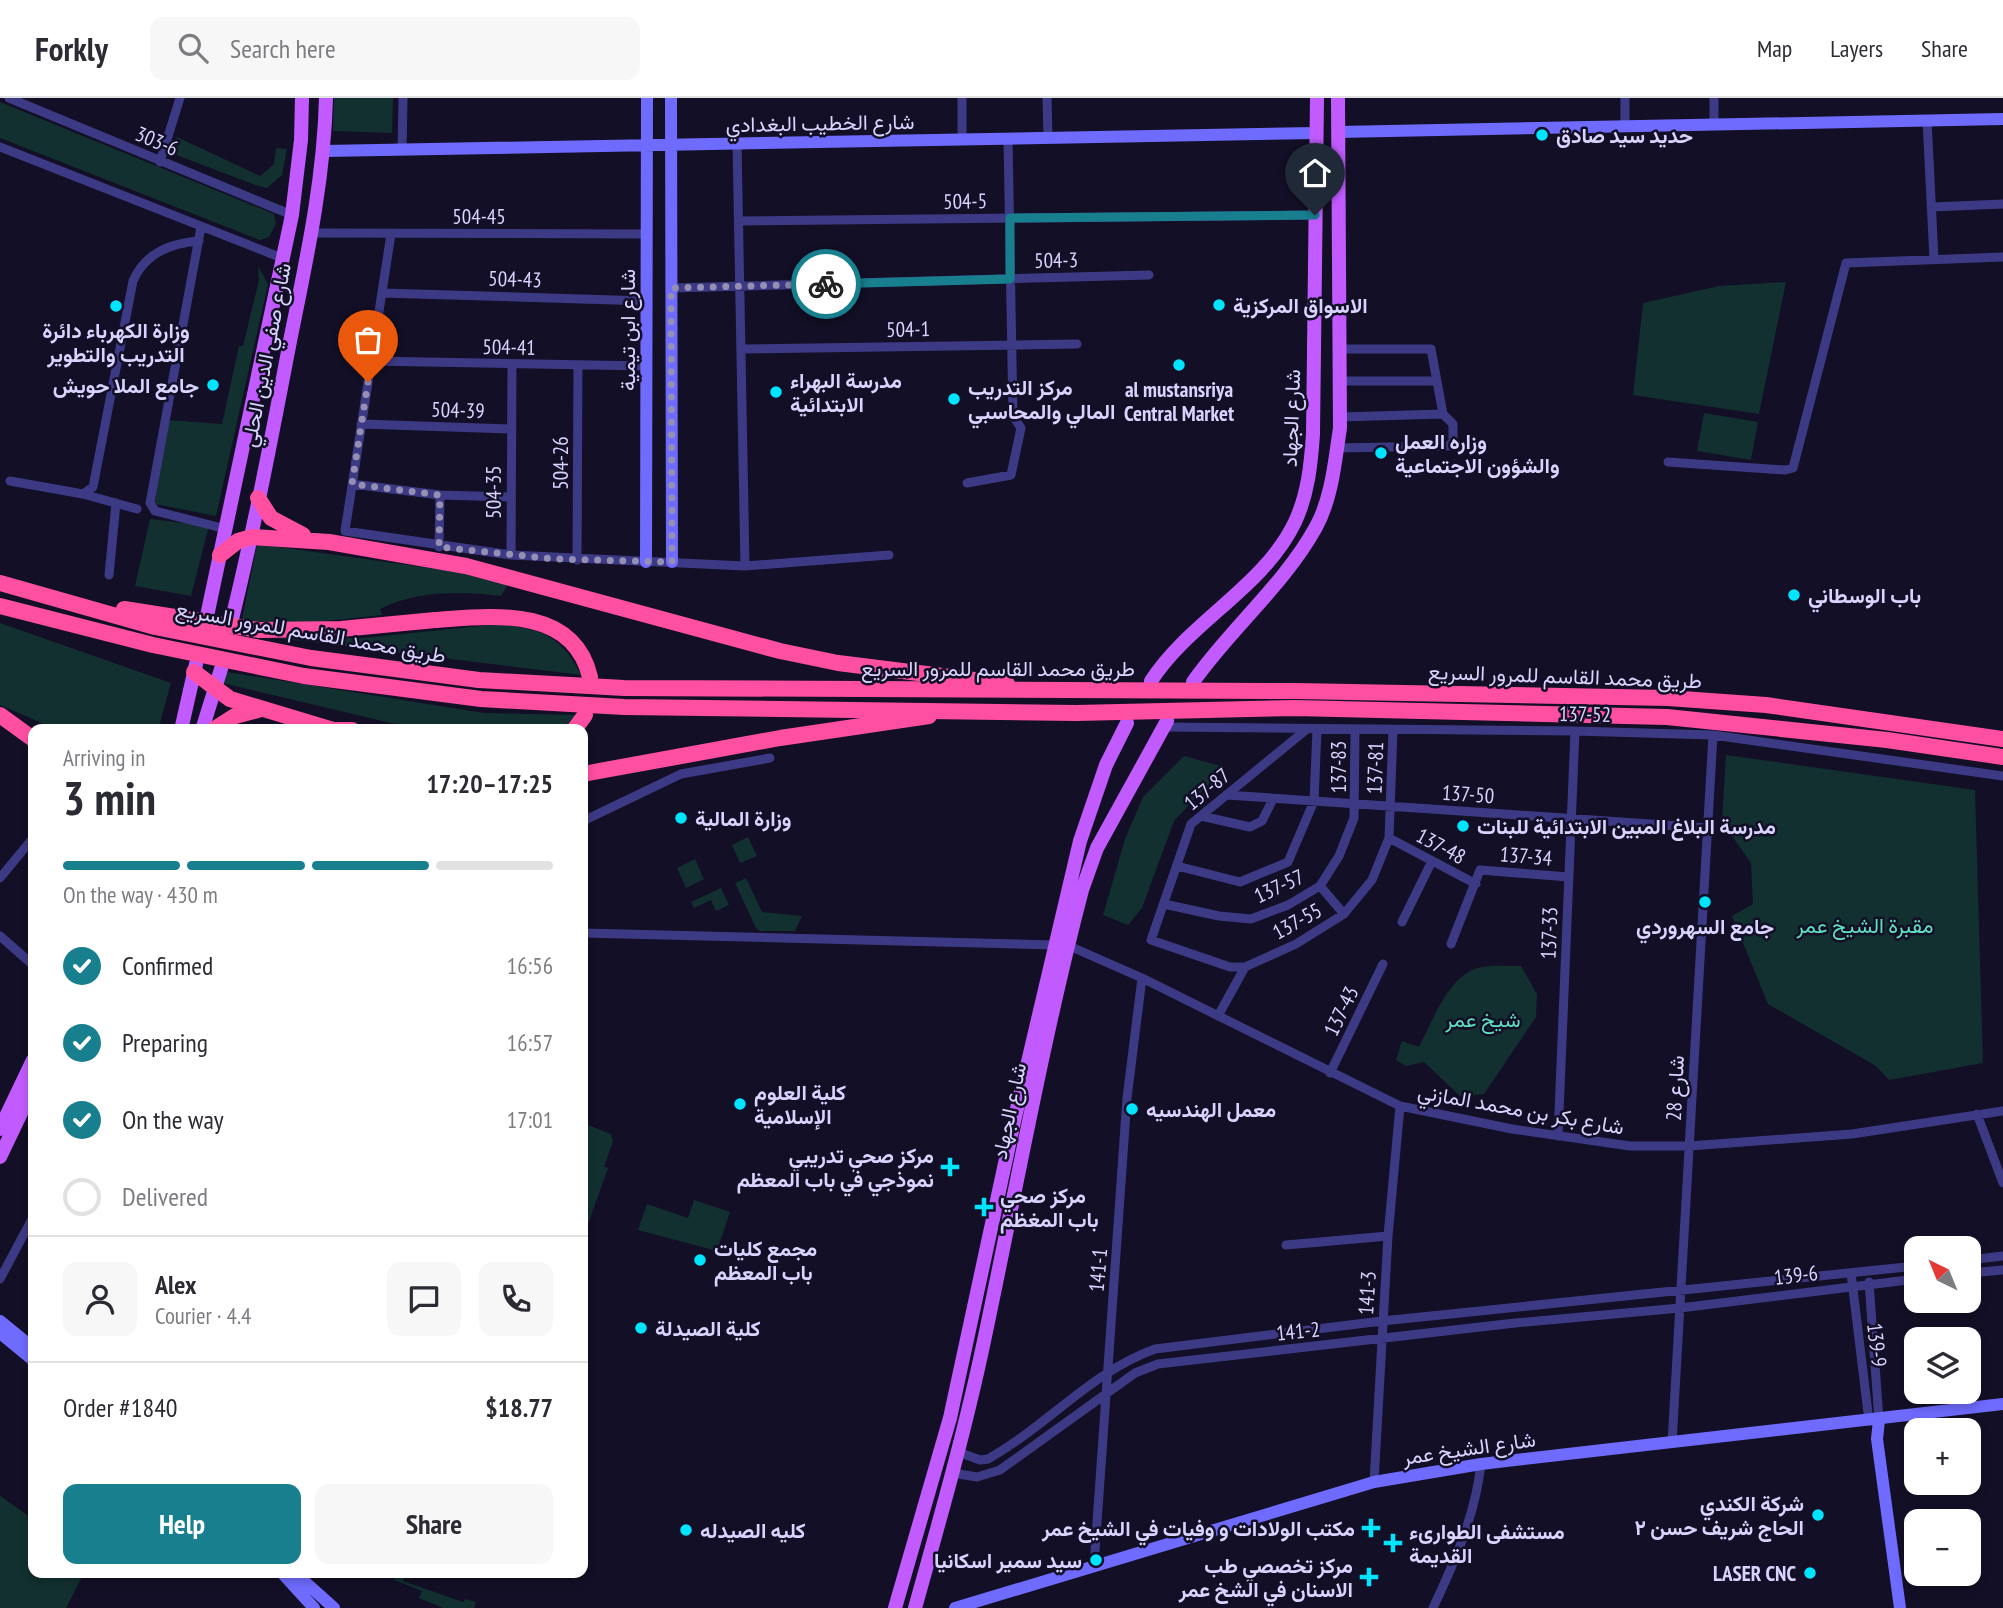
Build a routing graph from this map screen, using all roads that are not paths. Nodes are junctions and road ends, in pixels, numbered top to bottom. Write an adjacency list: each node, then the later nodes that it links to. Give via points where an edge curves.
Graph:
1 (9, 98): 29 (street, 303-6)
2 (180, 98): 29 (street)
3 (302, 98): 32 (main road, شارع صفي الدين الحلي)
4 (326, 98): 28 (main road, شارع صفي الدين الحلي)
5 (403, 98): 27 (street)
6 (647, 98): 24 (street, شارع ابن تيمية)
7 (671, 98): 25 (street, شارع ابن تيمية)
8 (962, 98): 21 (street)
9 (1047, 98): 20 (street)
10 (1317, 98): 19 (main road, شارع الجهاد)
11 (1338, 98): 18 (main road)
12 (1625, 98): 17 (street)
13 (1714, 98): 16 (street)
14 (2003, 119): 15 (street)
15 (1927, 120): 16 (street); 31 (street)
16 (1714, 125): 17 (street)
17 (1625, 127): 18 (street)
18 (1338, 132): 53 (main road)
19 (1316, 133): 20 (street, شارع الخطيب البغدادي); 33 (main road, شارع الجهاد)
20 (1048, 138): 22 (street, شارع الخطيب البغدادي)
21 (962, 139): 22 (street, شارع الخطيب البغدادي); 23 (street, شارع الخطيب البغدادي)
22 (1008, 139): 34 (street)
23 (737, 144): 25 (street, شارع الخطيب البغدادي); 35 (street)
24 (647, 145): 25 (street, شارع الخطيب البغدادي); 27 (street, شارع الخطيب البغدادي); 39 (street, شارع ابن تيمية)
25 (671, 145): 47 (street, شارع ابن تيمية)
26 (0, 147): 36 (street)
27 (402, 150): 28 (street, شارع الخطيب البغدادي)
28 (324, 151): 37 (main road, شارع صفي الدين الحلي)
29 (160, 162): 32 (street, 303-6)
30 (2003, 204): 31 (street)
31 (1932, 207): 43 (street)
32 (292, 215): 42 (main road, شارع صفي الدين الحلي)
33 (1315, 215): 34 (street, 504-5); 90 (main road, شارع الجهاد, via 1310,477 1294,523 1278,549)
34 (1010, 218): 35 (street, 504-5); 45 (street)
35 (740, 221): 46 (street)
36 (201, 227): 40 (street); 42 (street)
37 (312, 233): 38 (street, 504-45); 65 (main road, شارع صفي الدين الحلي)
38 (391, 233): 39 (street, 504-45); 48 (street)
39 (647, 234): 49 (street, شارع ابن تيمية)
40 (199, 241): 71 (street, via 162,249 137,272 93,487); 77 (street, via 150,503 155,511)
41 (2003, 257): 43 (street)
42 (282, 258): 63 (main road, شارع صفي الدين الحلي)
43 (1934, 259): 67 (street, via 1846,263 1793,468)
44 (1149, 275): 45 (street, 504-3)
45 (1010, 279): 46 (street, 504-3); 51 (street)
46 (739, 286): 47 (street, 504-3); 52 (street)
47 (671, 288): 86 (street, شارع ابن تيمية)
48 (382, 293): 49 (street, 504-43); 54 (street)
49 (647, 300): 57 (street, شارع ابن تيمية)
50 (1077, 344): 51 (street, 504-1)
51 (1012, 345): 52 (street, 504-1); 69 (street, via 1013,415 1021,428 1013,468 1007,478)
52 (741, 349): 87 (street)
53 (1339, 349): 58 (main road); 59 (street, via 1431,349)
54 (371, 360): 55 (street, 504-41); 62 (street)
55 (512, 365): 56 (street, 504-41); 64 (street, 504-35)
56 (578, 366): 57 (street, 504-41); 84 (street, 504-26)
57 (647, 366): 85 (street, شارع ابن تيمية)
58 (1340, 382): 59 (street); 61 (main road)
59 (1437, 382): 60 (street)
60 (1443, 414): 61 (street); 66 (street, via 1453,424 1453,442 1448,446)
61 (1340, 417): 66 (main road)
62 (361, 424): 64 (street, 504-39); 70 (street)
63 (248, 427): 65 (main road); 77 (main road, شارع صفي الدين الحلي)
64 (511, 429): 73 (street, 504-35)
65 (273, 433): 74 (main road, شارع صفي الدين الحلي)
66 (1337, 448): 93 (main road, via 1317,525)
67 (1668, 462)
68 (10, 481): 71 (street)
69 (967, 482)
70 (352, 484): 72 (street); 80 (street, via 345,531)
71 (83, 494): 75 (street)
72 (440, 495): 73 (street); 80 (street)
73 (511, 497): 82 (street, 504-35)
74 (258, 499): 78 (main road, شارع صفي الدين الحلي); 79 (highway, via 282,525)
75 (116, 503): 76 (street); 88 (street)
76 (137, 509)
77 (226, 529): 81 (main road, شارع صفي الدين الحلي)
78 (252, 537): 79 (highway); 81 (highway); 95 (main road, شارع صفي الدين الحلي)
79 (328, 542): 101 (highway, bridge, via 467,566 668,623 838,663)
80 (439, 547): 82 (street)
81 (220, 555): 94 (main road, شارع صفي الدين الحلي)
82 (510, 555): 84 (street)
83 (889, 555): 87 (street)
84 (577, 560): 85 (street)
85 (651, 562): 86 (street)
86 (672, 562): 87 (street)
87 (745, 565)
88 (108, 575)
89 (0, 583): 91 (highway, طريق محمد القاسم للمرور السريع, bridge)
90 (1241, 589): 93 (main road, via 1238,598 1242,606); 99 (main road, شارع الجهاد, via 1201,624)
91 (50, 598): 98 (highway, bridge, via 260,630 520,617 555,628 573,643); 101 (highway, طريق محمد القاسم للمرور السريع, bridge, via 155,626 311,658 479,680 624,688)
92 (0, 606): 104 (highway, طريق محمد القاسم للمرور السريع, bridge, via 153,645 304,676 481,699 624,707)
93 (1257, 607): 100 (main road)
94 (206, 616)
95 (232, 619)
96 (195, 668): 102 (highway); 108 (main road)
97 (220, 669): 102 (main road)
98 (590, 677)
99 (1151, 681)
100 (1194, 682)
101 (1040, 689): 122 (highway, طريق محمد القاسم للمرور السريع, bridge, via 1668,698 1766,705)
102 (215, 690): 103 (highway); 109 (main road)
103 (264, 710): 110 (highway, via 234,716); 111 (highway)
104 (967, 712): 123 (highway, طريق محمد القاسم للمرور السريع, bridge, via 1295,708 1667,718); 125 (highway, bridge, via 831,730)
105 (0, 715): 120 (highway)
106 (585, 715): 112 (highway)
107 (1126, 723): 128 (main road, شارع الجهاد)
108 (182, 724)
109 (204, 724)
110 (222, 724)
111 (301, 724)
112 (578, 724)
113 (1165, 724): 115 (street, 137-52); 132 (main road, شارع الجهاد)
114 (0, 725): 121 (street)
115 (1312, 729): 116 (street, 137-52); 127 (street, 137-87); 130 (street)
116 (1355, 730): 117 (street, 137-52); 131 (street, 137-83)
117 (1393, 730): 118 (street, 137-52); 133 (street, 137-81)
118 (1575, 731): 119 (street, 137-52); 136 (street, 137-33)
119 (1713, 735): 126 (street, 137-52); 137 (street, شارع 28)
120 (28, 736)
121 (28, 738)
122 (2003, 739)
123 (2003, 757)
124 (770, 758): 135 (street, via 681,774)
125 (588, 773)
126 (2003, 776)
127 (1227, 796): 129 (street, 137-50); 134 (street, 137-87)
128 (1095, 799): 132 (main road, via 1109,794); 152 (main road, شارع الجهاد, via 1080,841)
129 (1273, 799): 130 (street, 137-50); 134 (street, via 1262,821 1250,827)
130 (1314, 801): 131 (street, 137-50); 141 (street, via 1287,862 1240,882)
131 (1355, 804): 133 (street, 137-50); 145 (street, 137-57, via 1339,856)
132 (1119, 806): 152 (main road, شارع الجهاد, via 1097,848)
133 (1391, 807): 136 (street, 137-50); 138 (street, 137-55)
134 (1201, 816): 141 (street, 137-87, via 1191,824)
135 (588, 819)
136 (1572, 819): 137 (street, 137-50); 142 (street, 137-33)
137 (1708, 828): 166 (street, شارع 28)
138 (1389, 838): 140 (street, 137-48); 147 (street, 137-55, via 1372,880)
139 (28, 844): 143 (street)
140 (1432, 861): 144 (street, 137-48); 148 (street)
141 (1177, 866): 146 (street, 137-87)
142 (1569, 877): 144 (street, 137-34, via 1480,870); 165 (street, 137-33)
143 (0, 878)
144 (1476, 884): 151 (street)
145 (1320, 886): 146 (street, 137-57, via 1251,919); 147 (street)
146 (1164, 904): 155 (street, 137-87, via 1151,940 1230,967)
147 (1344, 914): 155 (street, 137-55, via 1296,944)
148 (1402, 922)
149 (588, 933): 152 (street)
150 (0, 936): 153 (street)
151 (1451, 944)
152 (1061, 945): 156 (street, شارع بكر بن محمد المازني); 169 (main road, شارع الجهاد)
153 (28, 961)
154 (1383, 964): 159 (street, 137-43)
155 (1245, 967): 157 (street)
156 (1142, 978): 157 (street, شارع بكر بن محمد المازني); 192 (street, 141-1, via 1127,1098)
157 (1218, 1016): 159 (street, شارع بكر بن محمد المازني)
158 (28, 1070): 164 (main road)
159 (1330, 1073): 161 (street, شارع بكر بن محمد المازني)
160 (28, 1098): 167 (main road)
161 (1400, 1107): 165 (street, شارع بكر بن محمد المازني); 171 (street, 141-3)
162 (2003, 1111): 163 (street, شارع بكر بن محمد المازني)
163 (1977, 1114): 166 (street, شارع بكر بن محمد المازني, via 1852,1134); 168 (street)
164 (1, 1126)
165 (1558, 1136): 166 (street, شارع بكر بن محمد المازني, via 1630,1146)
166 (1689, 1146): 184 (street, شارع 28)
167 (0, 1157)
168 (2003, 1183)
169 (1005, 1199): 197 (main road, شارع الجهاد, via 984,1342); 206 (main road, شارع الجهاد, via 950,1419)
170 (28, 1226): 180 (street)
171 (1388, 1236): 172 (street); 187 (street, 141-3)
172 (1286, 1245)
173 (2003, 1256): 174 (street)
174 (1981, 1259)
175 (1904, 1267): 177 (street, 139-6)
176 (2003, 1270): 178 (street)
177 (1868, 1271): 179 (street, 139-6); 182 (street, 139-9)
178 (1981, 1272)
179 (1852, 1273): 183 (street, 139-9); 184 (street, 139-6)
180 (0, 1279)
181 (1904, 1281): 182 (street, 139-6)
182 (1869, 1285): 183 (street, 139-6); 195 (street, 139-9)
183 (1853, 1286): 185 (street, 139-6); 195 (street, 139-9)
184 (1680, 1292): 185 (street, شارع 28); 187 (street, 141-2)
185 (1680, 1308): 189 (street, 141-2); 196 (street, شارع 28)
186 (0, 1321): 190 (street)
187 (1382, 1321): 189 (street, 141-3); 192 (street, 141-2, via 1155,1349)
188 (0, 1333): 191 (street)
189 (1381, 1340): 193 (street, 141-2, via 1158,1364); 200 (street, 141-3)
190 (28, 1344)
191 (28, 1356)
192 (1107, 1373): 193 (street, 141-1); 197 (street, 141-2, via 988,1459)
193 (1105, 1394): 199 (street, 141-2, via 1000,1470 977,1476); 201 (street, 141-1)
194 (2003, 1404): 195 (street, شارع الشيخ عمر)
195 (1874, 1421): 196 (street, شارع الشيخ عمر); 210 (street)
196 (1672, 1443): 198 (street, شارع الشيخ عمر)
197 (958, 1452): 199 (main road, شارع الجهاد)
198 (1481, 1464): 200 (street, شارع الشيخ عمر); 209 (street, via 1477,1499)
199 (953, 1473): 207 (main road, شارع الجهاد)
200 (1374, 1482): 201 (street, شارع الشيخ عمر)
201 (1094, 1565): 208 (street, شارع الشيخ عمر)
202 (287, 1578): 204 (street)
203 (301, 1578): 205 (street)
204 (314, 1608)
205 (334, 1608)
206 (895, 1608)
207 (915, 1608)
208 (955, 1608)
209 (1433, 1608)
210 (1900, 1608)

